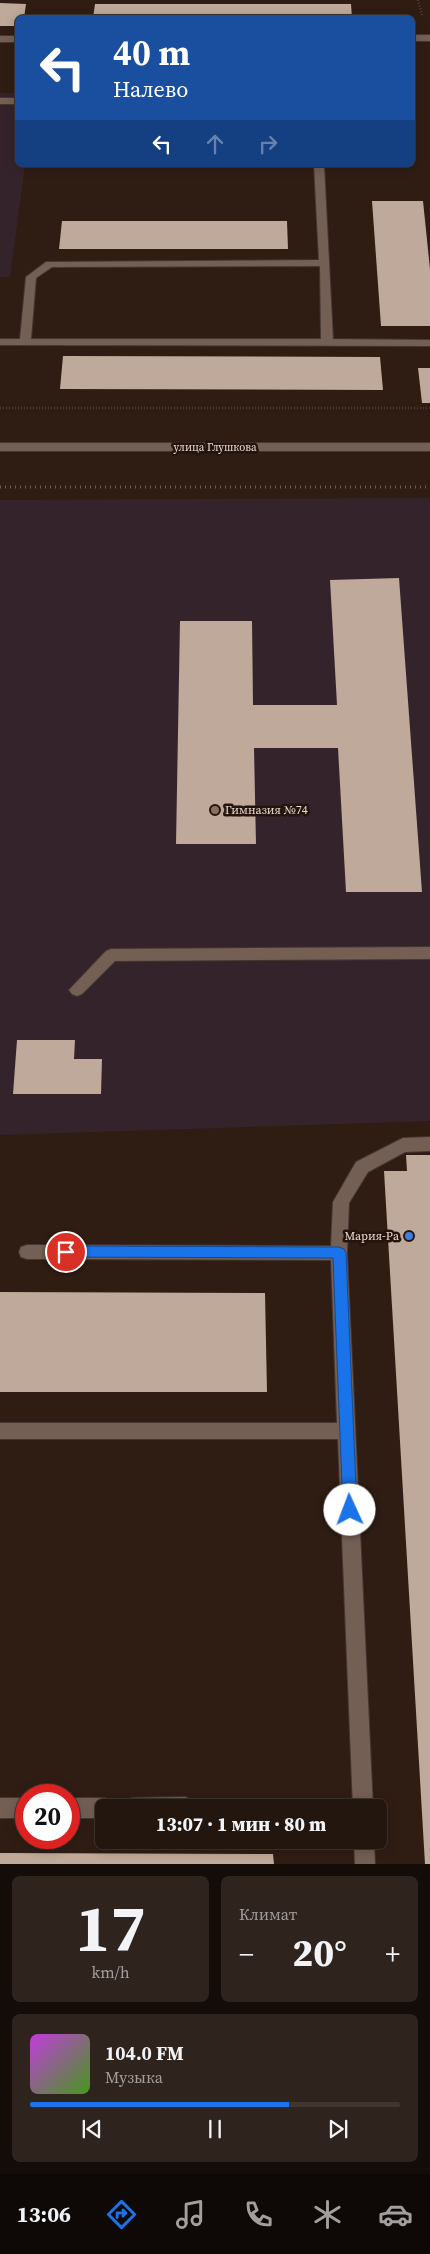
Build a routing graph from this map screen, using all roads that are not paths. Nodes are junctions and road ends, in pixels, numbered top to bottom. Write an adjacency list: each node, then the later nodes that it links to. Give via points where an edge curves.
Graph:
1 (415, 38): 2 (street)
2 (430, 38)
3 (0, 39): 4 (street)
4 (15, 39)
5 (0, 101): 6 (street)
6 (15, 101)
7 (318, 167): 8 (street)
8 (325, 262): 10 (street, via 50,264 31,277); 11 (street)
9 (0, 342): 10 (street)
10 (25, 342): 11 (street)
11 (327, 342): 12 (street)
12 (430, 343)
13 (430, 446): 14 (street, улица Глушкова)
14 (0, 447)
15 (430, 953): 16 (street, via 111,955)
16 (77, 990)
17 (430, 1144): 19 (street, via 403,1144 362,1167 341,1202)
18 (27, 1252): 19 (street)
19 (339, 1253): 21 (street)
20 (0, 1431): 21 (street)
21 (347, 1431): 22 (street)
22 (363, 1799)
23 (0, 1808): 24 (street)
24 (15, 1808)
25 (80, 1808): 26 (street)
26 (95, 1808)
27 (364, 1849): 28 (street)
28 (365, 1864)

